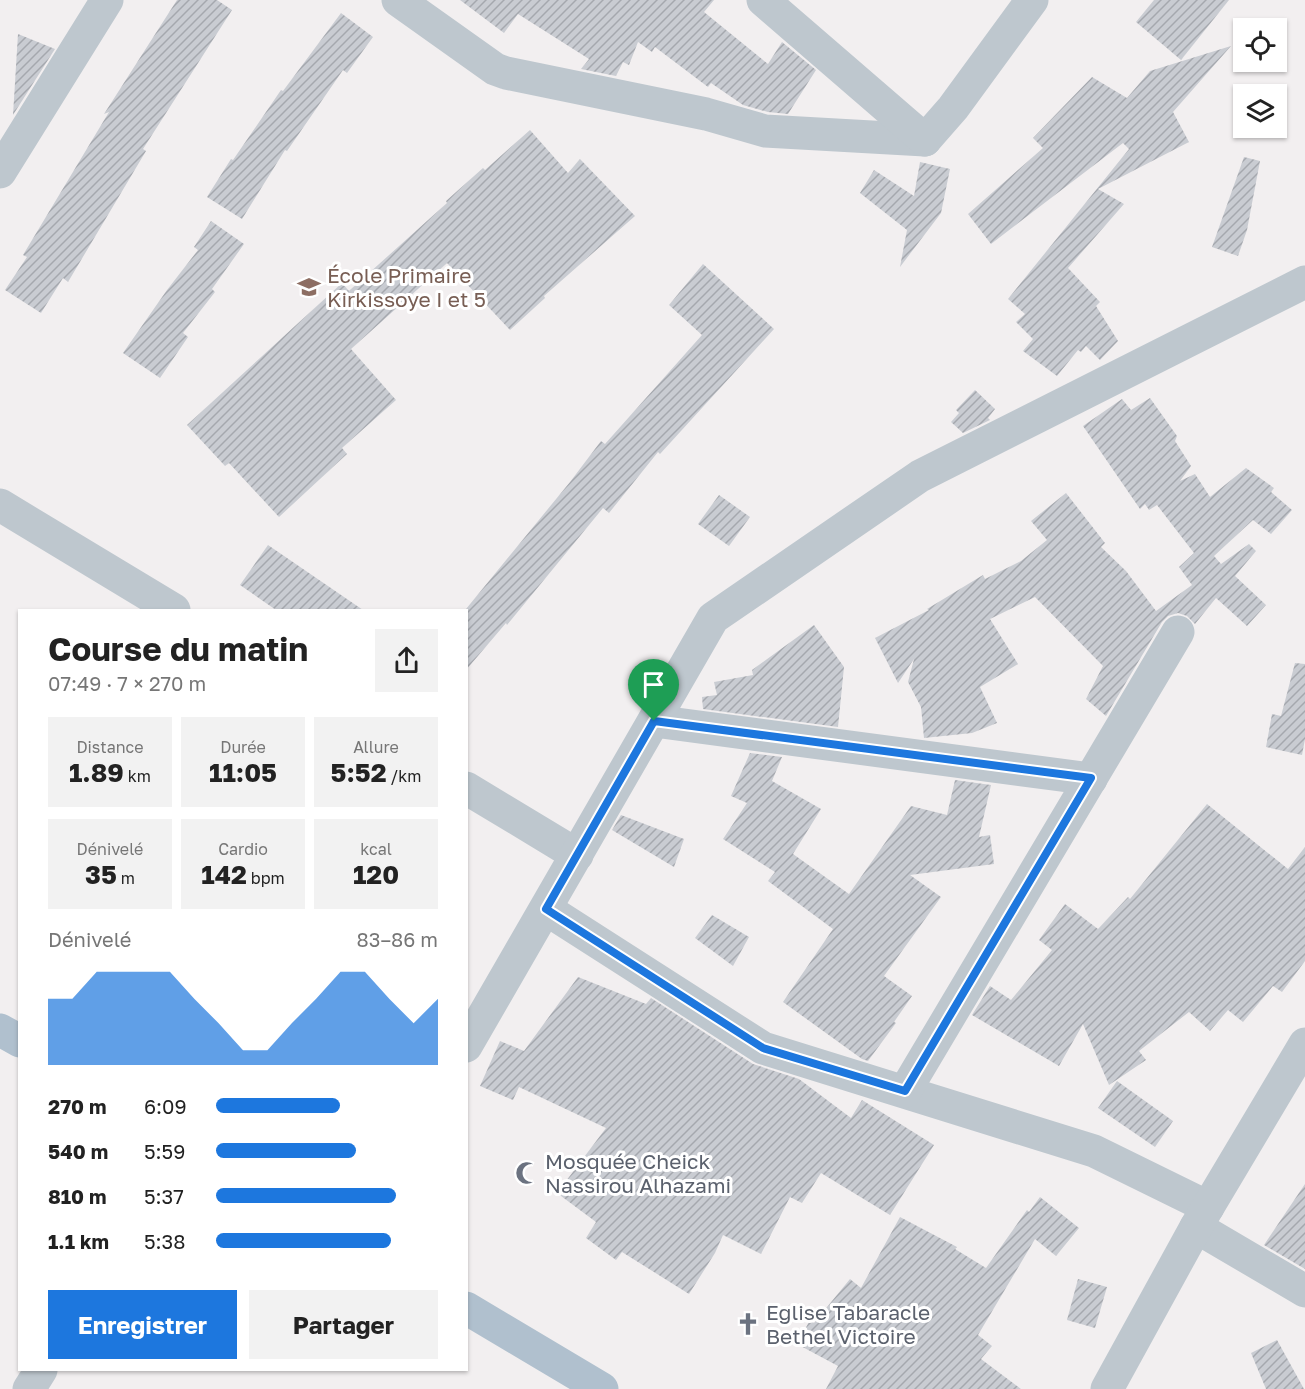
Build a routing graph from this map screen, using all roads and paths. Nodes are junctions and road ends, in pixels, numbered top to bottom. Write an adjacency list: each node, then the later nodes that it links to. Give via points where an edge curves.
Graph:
1 (107, 0): 6 (street)
2 (398, 0): 5 (street, via 506,73 706,114 765,131)
3 (763, 0): 5 (street)
4 (1032, 0): 5 (street)
5 (925, 140)
6 (0, 172)
7 (1305, 282): 11 (street, via 920,476 713,618)
8 (0, 505): 9 (street)
9 (172, 609)
10 (1178, 632): 12 (street)
11 (654, 721): 12 (street); 14 (street)
12 (1091, 778): 20 (street)
13 (468, 789): 14 (street)
14 (577, 855): 15 (street)
15 (546, 909): 18 (street); 20 (street, via 763,1048)
16 (0, 1030): 17 (main road)
17 (18, 1040)
18 (468, 1043)
19 (1305, 1044): 21 (street)
20 (905, 1091): 21 (street, via 1094,1151)
21 (1202, 1217): 22 (street); 27 (street)
22 (1305, 1291)
23 (468, 1309): 26 (main road)
24 (39, 1371): 25 (street)
25 (29, 1389)
26 (602, 1389)
27 (1107, 1389)

